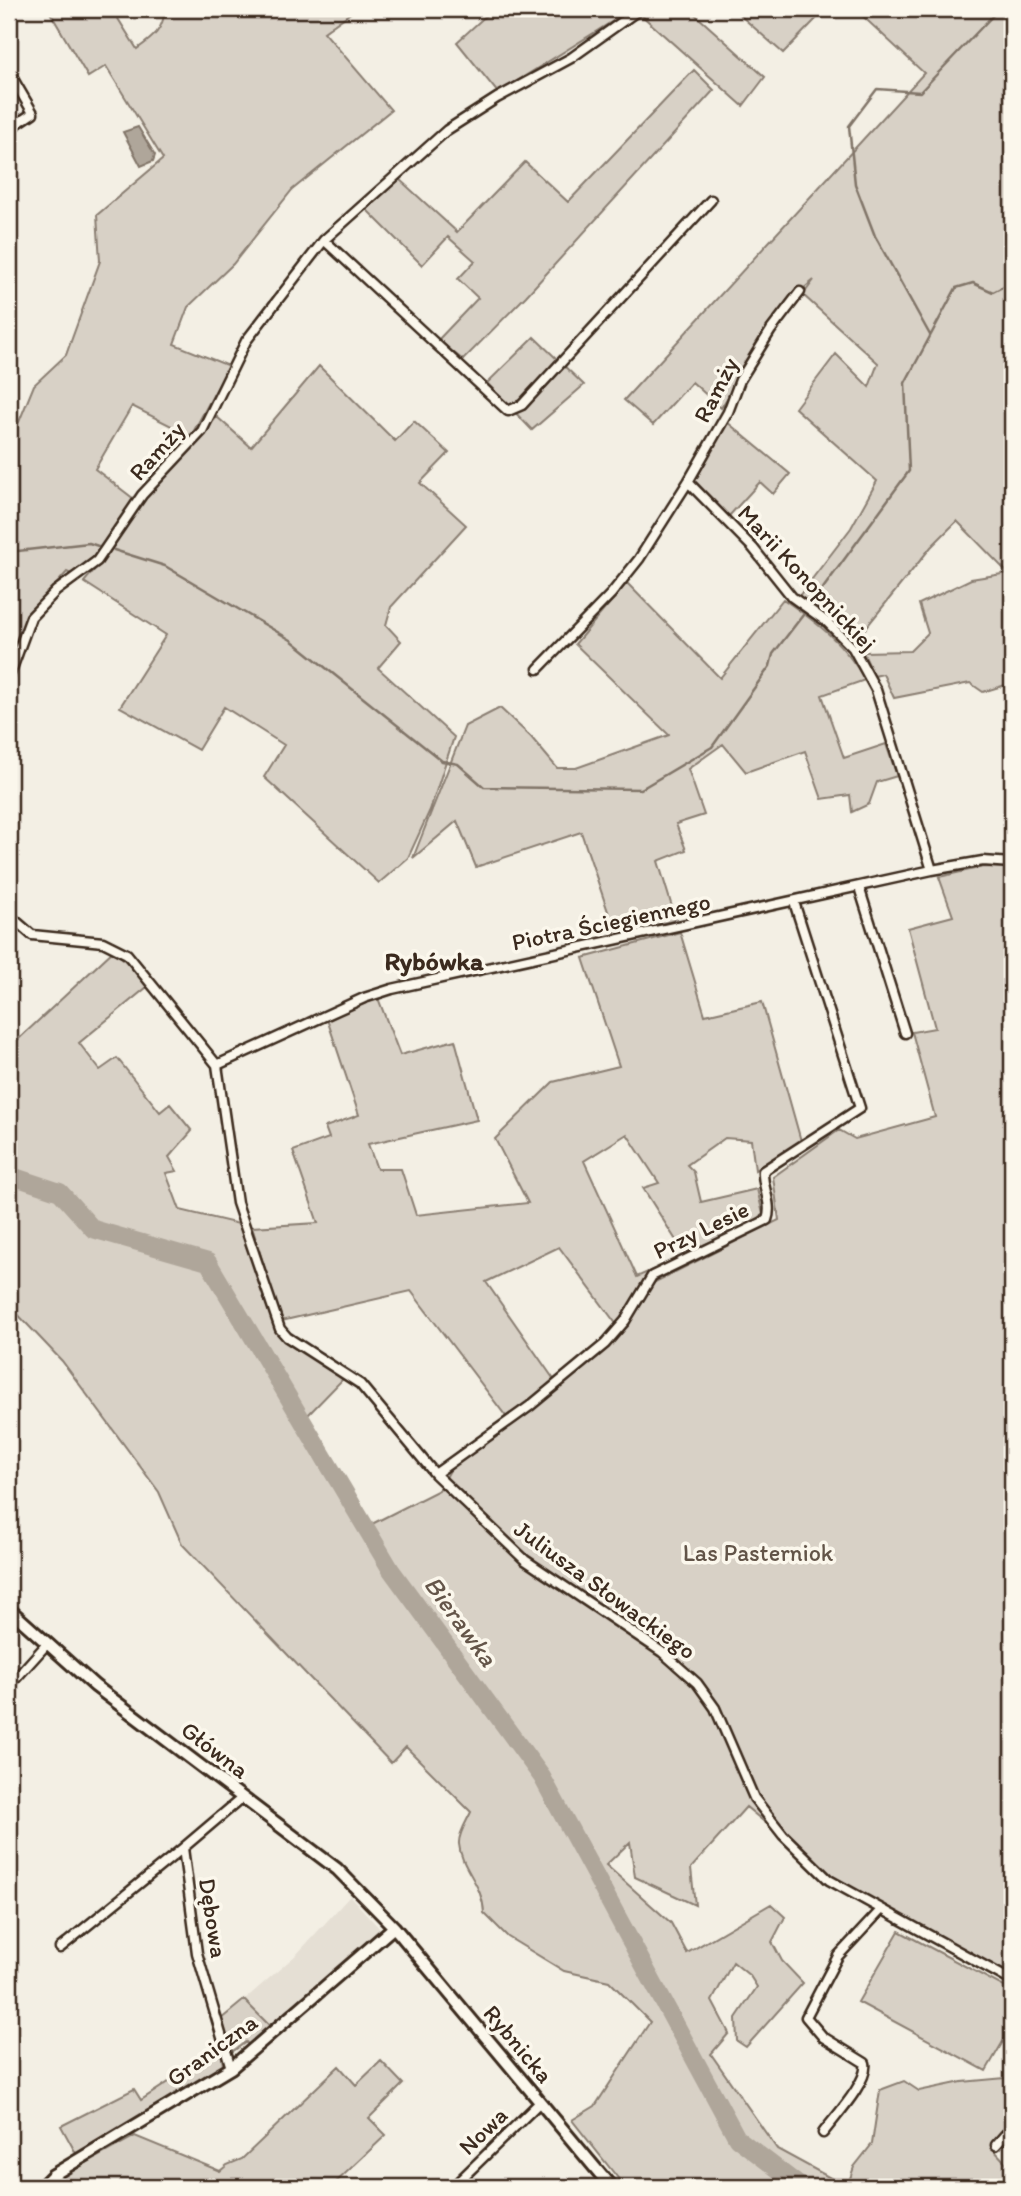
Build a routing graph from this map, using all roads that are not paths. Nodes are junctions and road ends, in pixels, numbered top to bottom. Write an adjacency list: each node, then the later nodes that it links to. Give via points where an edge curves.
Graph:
1 (640, 9): 5 (street, Ramży, via 571,58 447,130)
2 (9, 72): 3 (street, via 33,113)
3 (9, 128)
4 (711, 201): 5 (street, via 517,410 508,411)
5 (324, 240): 9 (street, Ramży, via 246,341 202,431 142,495 97,561 56,591 31,617)
6 (800, 292): 7 (street, Ramży, via 740,380)
7 (688, 482): 8 (street, Ramży, via 611,594); 11 (street, Marii Konopnickiej, via 753,548 792,597 853,648 866,668)
8 (538, 669)
9 (9, 677)
10 (1012, 863): 11 (street, Piotra Ściegiennego, via 983,861)
11 (932, 870): 12 (street, Piotra Ściegiennego)
12 (859, 887): 13 (street, Piotra Ściegiennego); 15 (street)
13 (794, 902): 16 (street, Piotra Ściegiennego, via 392,989); 17 (street, Przy Lesie, via 860,1108 763,1171 770,1210 767,1220 652,1276 605,1344 530,1406)
14 (9, 915): 16 (street, via 32,934 116,946 132,959)
15 (905, 1032)
16 (217, 1065): 17 (street, Juliusza Słowackiego, via 237,1203 280,1329 360,1384)
17 (435, 1474): 23 (street, Juliusza Słowackiego, via 525,1560 683,1670 715,1709 764,1813 829,1880)
18 (9, 1609): 19 (main road, Główna)
19 (46, 1645): 20 (street); 21 (main road, Główna)
20 (9, 1686)
21 (242, 1798): 22 (street, Dębowa); 24 (main road, Główna, via 337,1869)
22 (183, 1848): 25 (street); 27 (street, Dębowa, via 197,1953)
23 (881, 1910): 26 (street, Juliusza Słowackiego); 30 (street, via 838,1956 806,2017 823,2037 865,2063 866,2069)
24 (394, 1927): 27 (main road, Graniczna); 28 (main road, Rybnicka)
25 (60, 1948)
26 (1012, 1980)
27 (231, 2068): 32 (main road, Graniczna, via 53,2175)
28 (539, 2103): 33 (street, Nowa); 34 (main road, Rybnicka)
29 (1012, 2127): 31 (street)
30 (823, 2133)
31 (996, 2145)
32 (41, 2187)
33 (453, 2187)
34 (611, 2187)

